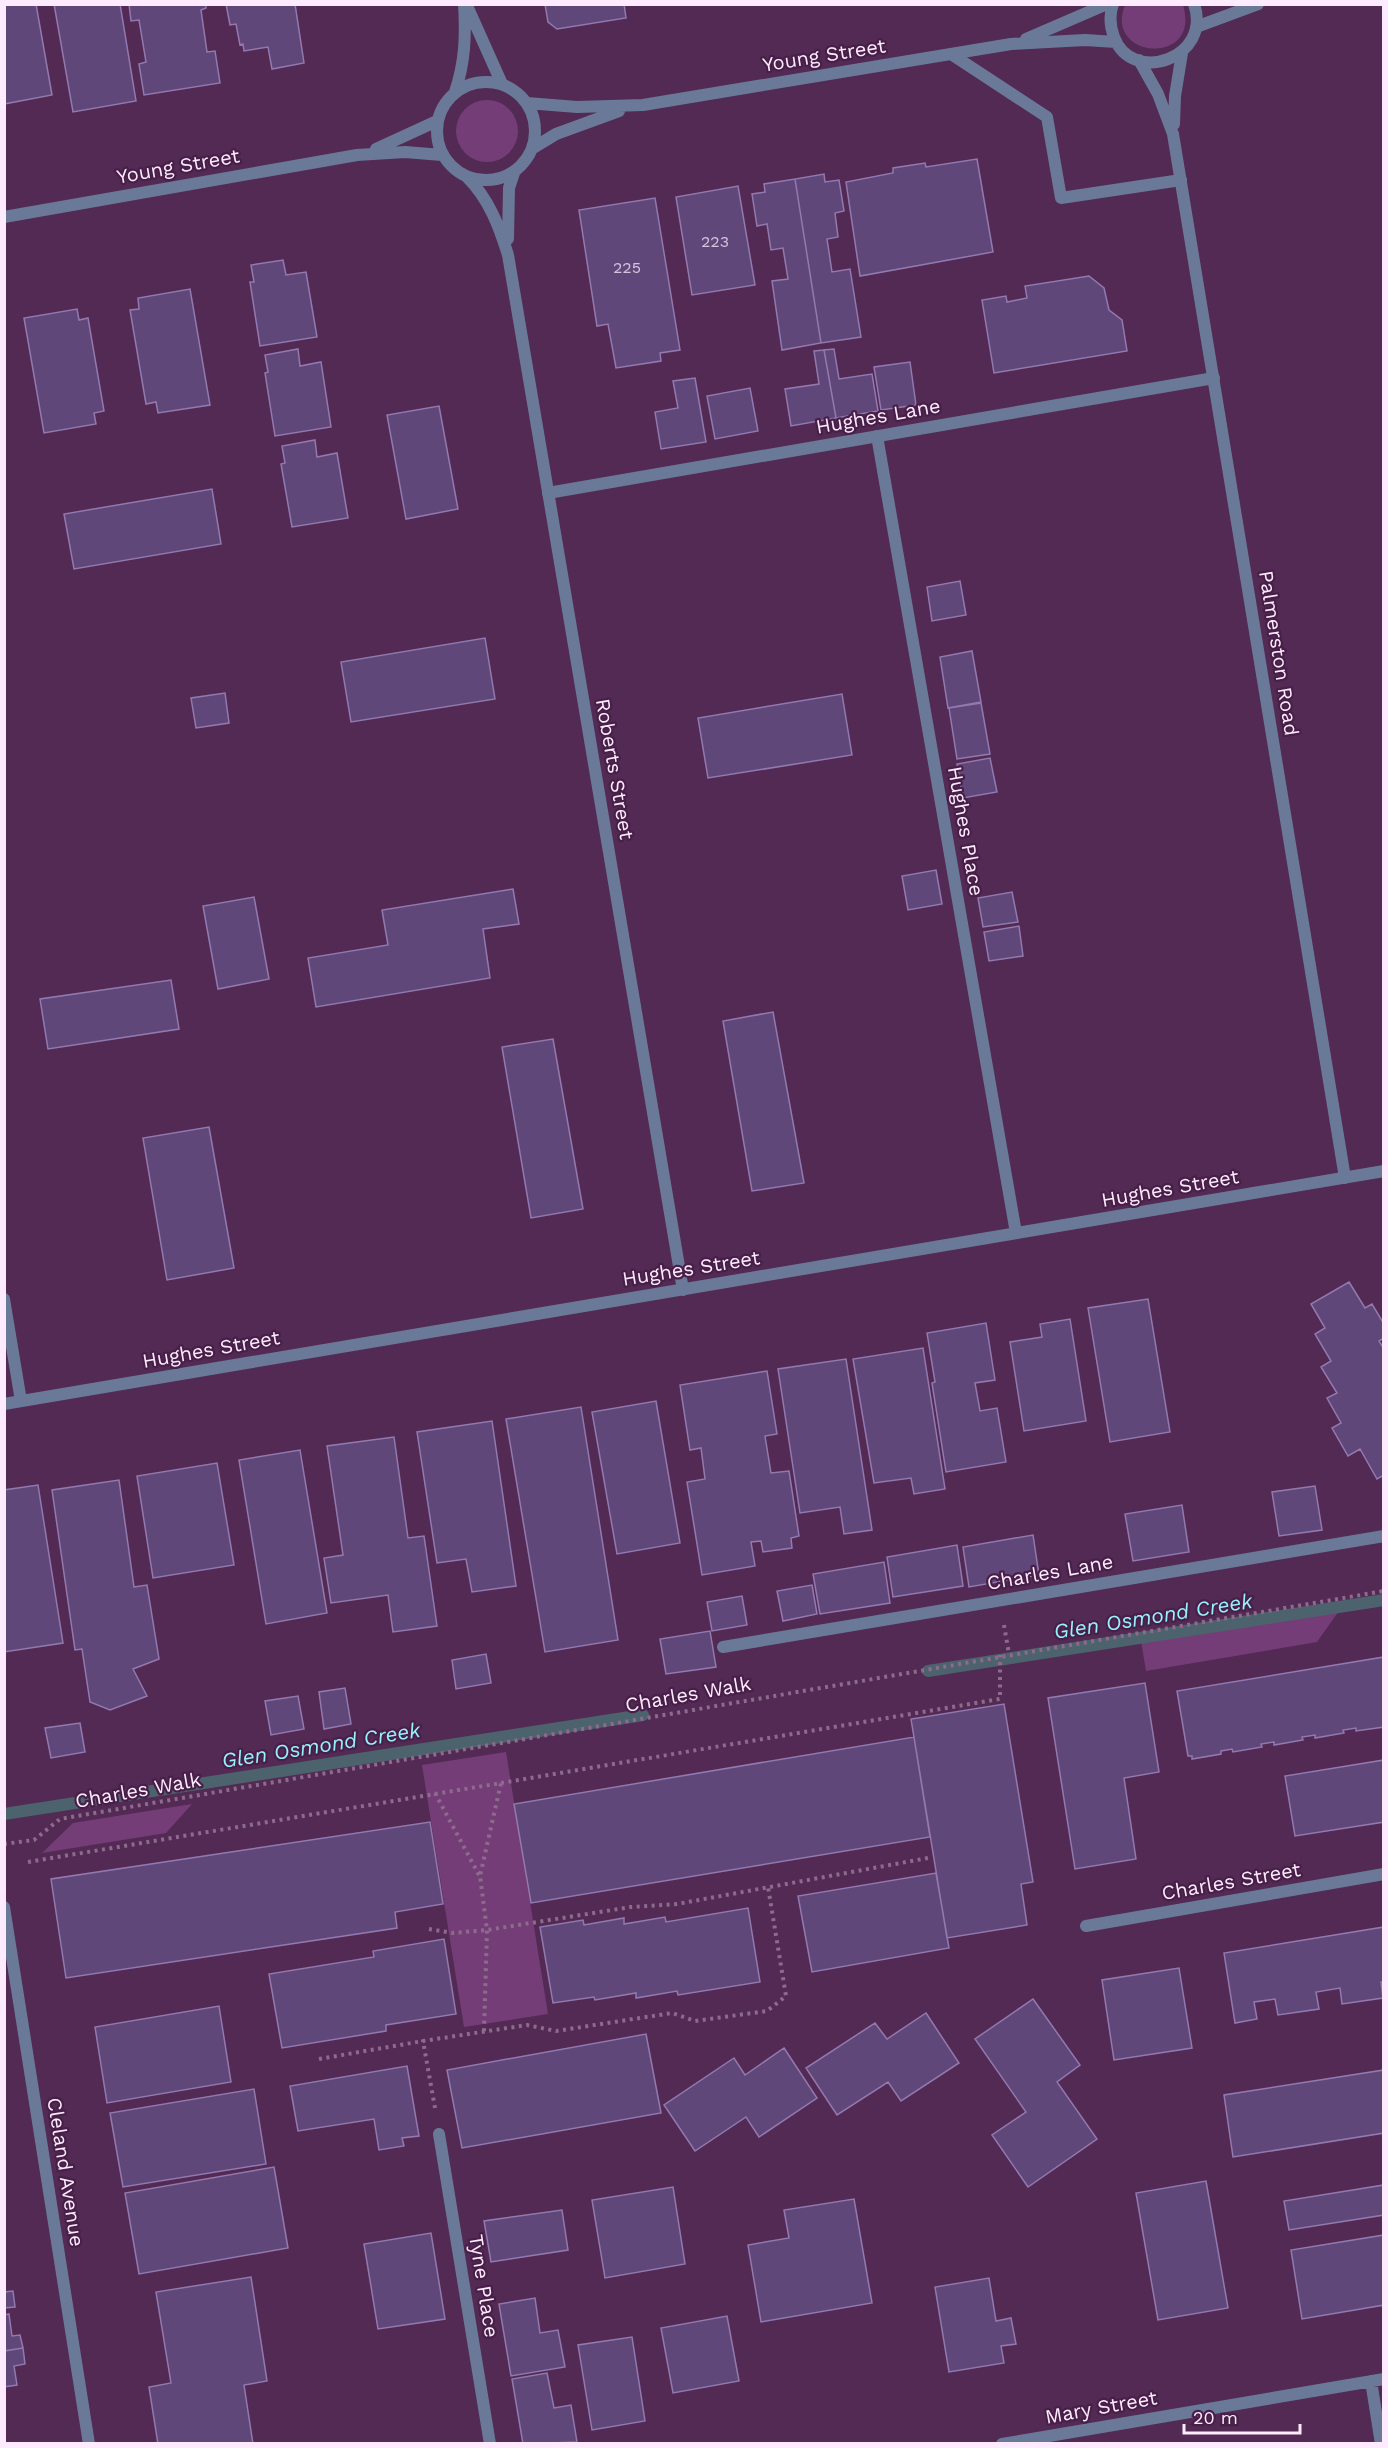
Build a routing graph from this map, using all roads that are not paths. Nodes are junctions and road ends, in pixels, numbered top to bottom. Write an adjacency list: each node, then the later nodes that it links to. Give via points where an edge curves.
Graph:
1 (465, 4): 12 (street); 13 (street, via 463,69)
2 (1107, 4): 8 (street, Young Street)
3 (1113, 4): 7 (street, via 1111,27)
4 (1194, 4): 6 (street)
5 (1258, 4): 6 (street)
6 (1196, 27): 9 (street, Palmerston Road, via 1192,41)
7 (1116, 42): 8 (street, Young Street); 11 (street)
8 (1011, 44): 10 (street, Young Street)
9 (1182, 53): 11 (street, via 1154,63); 17 (street, Palmerston Road, via 1174,96)
10 (951, 54): 15 (street, Young Street); 23 (street, via 1047,117 1061,198)
11 (1139, 60): 17 (street, Palmerston Road, via 1158,93)
12 (502, 84): 13 (street, via 486,81); 14 (street)
13 (455, 92): 16 (street)
14 (527, 103): 15 (street, Young Street, via 577,107); 18 (street, via 534,117)
15 (643, 105): 18 (street, Young Street, via 556,134)
16 (437, 121): 19 (street, Young Street); 20 (street)
17 (1173, 134): 23 (street, Palmerston Road)
18 (533, 148): 21 (street)
19 (357, 155): 20 (street, Young Street); 24 (street, Young Street)
20 (442, 155): 22 (street)
21 (514, 173): 22 (street, via 484,181); 25 (street, Roberts Street, via 508,196)
22 (467, 177): 25 (street, Roberts Street, via 493,212)
23 (1181, 180): 26 (street, Palmerston Road)
24 (4, 217)
25 (508, 255): 28 (street, Roberts Street)
26 (1214, 378): 27 (street, Hughes Lane); 30 (street, Palmerston Road)
27 (877, 436): 28 (street, Hughes Lane); 31 (street, Hughes Place)
28 (548, 493): 32 (street, Roberts Street)
29 (1383, 1171): 30 (street, Hughes Street)
30 (1345, 1178): 31 (street, Hughes Street)
31 (1016, 1233): 32 (street, Hughes Street)
32 (683, 1290): 34 (street, Hughes Street)
33 (4, 1299): 34 (street)
34 (21, 1401): 35 (street, Hughes Street)
35 (4, 1404)
36 (1383, 1536): 37 (street, Charles Lane)
37 (723, 1647)
38 (1383, 1874): 40 (street, Charles Street)
39 (4, 1907): 43 (street, Cleland Avenue)
40 (1086, 1926)
41 (439, 2134): 44 (street, Tyne Place)
42 (1377, 2380): 45 (street, Mary Street); 46 (street)
43 (89, 2444)
44 (490, 2444)
45 (1002, 2444)
46 (1381, 2444)

